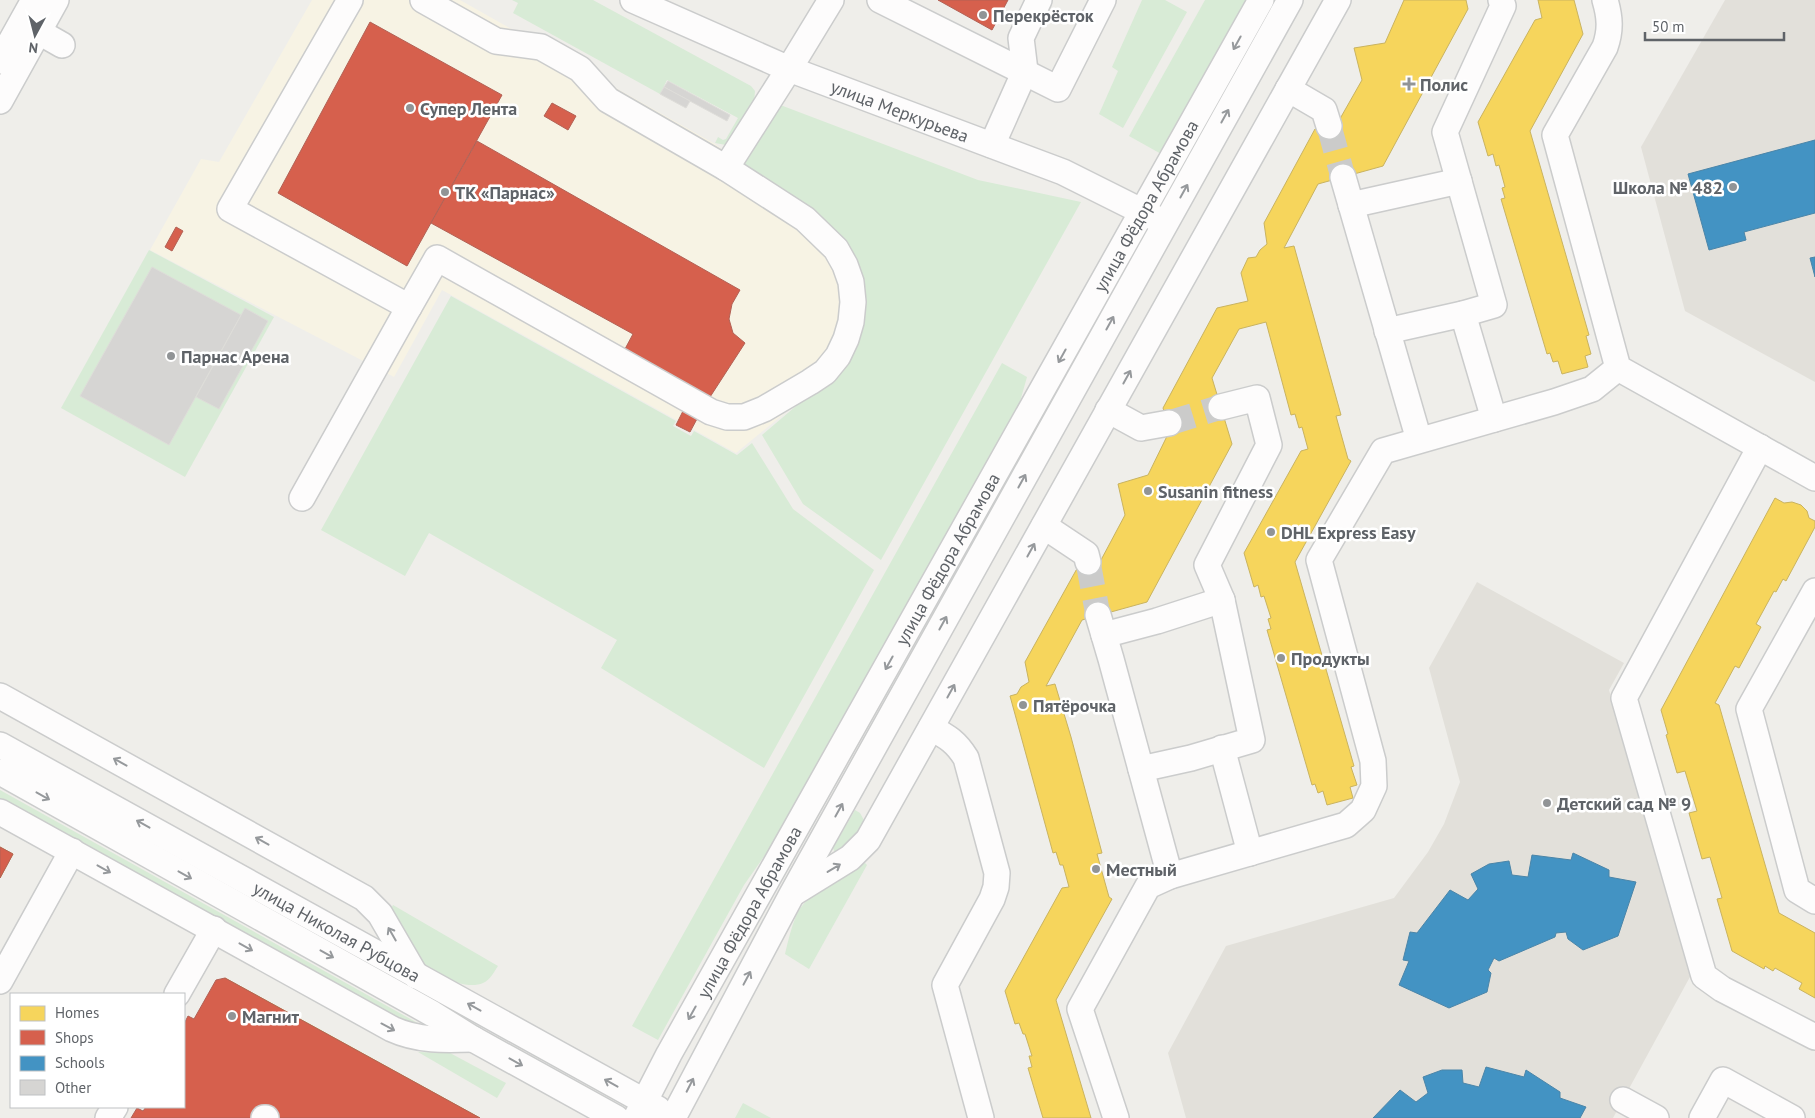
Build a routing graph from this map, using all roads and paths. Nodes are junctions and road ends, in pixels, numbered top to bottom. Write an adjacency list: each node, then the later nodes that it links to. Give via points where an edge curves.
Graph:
1 (34, 0): 15 (street)
2 (56, 0): 15 (street)
3 (350, 0): 30 (street, via 230,209)
4 (423, 0): 24 (street, via 496,41 541,47 580,69 608,100)
5 (633, 0): 18 (street, улица Меркурьева)
6 (831, 0): 18 (street)
7 (880, 0): 19 (street)
8 (1039, 0): 19 (street, via 1021,38)
9 (1103, 0): 19 (street, via 1058,89)
10 (1261, 0): 28 (street, улица Фёдора Абрамова, one-way to 28)
11 (1290, 0): 29 (street, улица Фёдора Абрамова, one-way to 11)
12 (1338, 0): 20 (street)
13 (1502, 0): 26 (street, via 1503,6 1445,132)
14 (1605, 0): 33 (street, via 1610,32 1605,47 1555,135)
15 (30, 27): 16 (street); 17 (street); 21 (street)
16 (62, 45)
17 (0, 61)
18 (789, 69): 23 (street, улица Меркурьева); 24 (street)
19 (1025, 71): 23 (street)
20 (1288, 89): 22 (street, via 1324,110); 35 (street, one-way to 20)
21 (0, 101)
22 (1329, 126)
23 (992, 145): 28 (street, улица Меркурьева, via 1063,172)
24 (726, 168): 30 (street, via 805,219 824,236 836,249 851,282 851,322 838,356 825,372 764,409 744,417 727,417 711,412 437,258)
25 (1343, 177): 27 (street)
26 (1459, 181): 27 (street); 31 (street, via 1494,305)
27 (1351, 205): 32 (street)
28 (1143, 211): 29 (street, улица Меркурьева); 65 (street, улица Фёдора Абрамова, one-way to 65, via 702,994)
29 (1165, 224): 56 (street, улица Фёдора Абрамова, one-way to 29)
30 (409, 307): 41 (street)
31 (1463, 314): 32 (street); 36 (street)
32 (1388, 331): 38 (street)
33 (1618, 368): 36 (street, via 1592,389); 39 (street)
34 (1221, 407): 45 (street, via 1257,398 1269,445 1206,565)
35 (1108, 410): 37 (street, via 1141,428); 42 (street)
36 (1494, 419): 38 (street)
37 (1169, 423)
38 (1419, 440): 54 (street, via 1383,451 1319,560 1373,761 1374,786 1363,810 1346,825)
39 (1760, 446): 40 (street); 62 (street, via 1624,698 1704,976 1722,989)
40 (1815, 478)
41 (302, 498)
42 (1044, 526): 43 (street, via 1086,554); 47 (street, one-way to 42)
43 (1088, 562)
44 (1815, 591): 57 (street, via 1749,709 1797,890)
45 (1222, 600): 49 (street, via 1252,740); 50 (street, via 1157,621 1101,625)
46 (0, 696): 59 (street, one-way to 46, via 380,914 364,898)
47 (931, 728): 56 (street, one-way to 47, via 860,850); 68 (street, via 958,745 966,758 997,873 992,899 945,985)
48 (0, 745): 59 (street, улица Николая Рубцова, one-way to 48)
49 (1222, 748): 50 (street); 54 (street)
50 (1141, 769): 55 (street)
51 (0, 772): 63 (street, улица Николая Рубцова, one-way to 63)
52 (0, 812): 53 (street)
53 (72, 852): 58 (street, one-way to 58); 60 (street)
54 (1250, 853): 55 (street)
55 (1170, 876): 69 (street, via 1148,886 1080,1009)
56 (792, 894): 67 (street, улица Фёдора Абрамова, one-way to 56)
57 (1815, 902)
58 (214, 929): 61 (street); 63 (street, one-way to 63, via 404,1035 442,1040)
59 (416, 976): 65 (street, улица Николая Рубцова, one-way to 59)
60 (0, 981)
61 (178, 993)
62 (1815, 1037)
63 (473, 1039): 66 (street, улица Николая Рубцова, one-way to 66)
64 (1622, 1100): 70 (street)
65 (640, 1110): 67 (street, улица Николая Рубцова)
66 (616, 1118)
67 (673, 1118)
68 (981, 1118)
69 (1116, 1118)
70 (1656, 1118)
71 (1702, 1118): 72 (street, via 1723,1080)
72 (1792, 1118)

